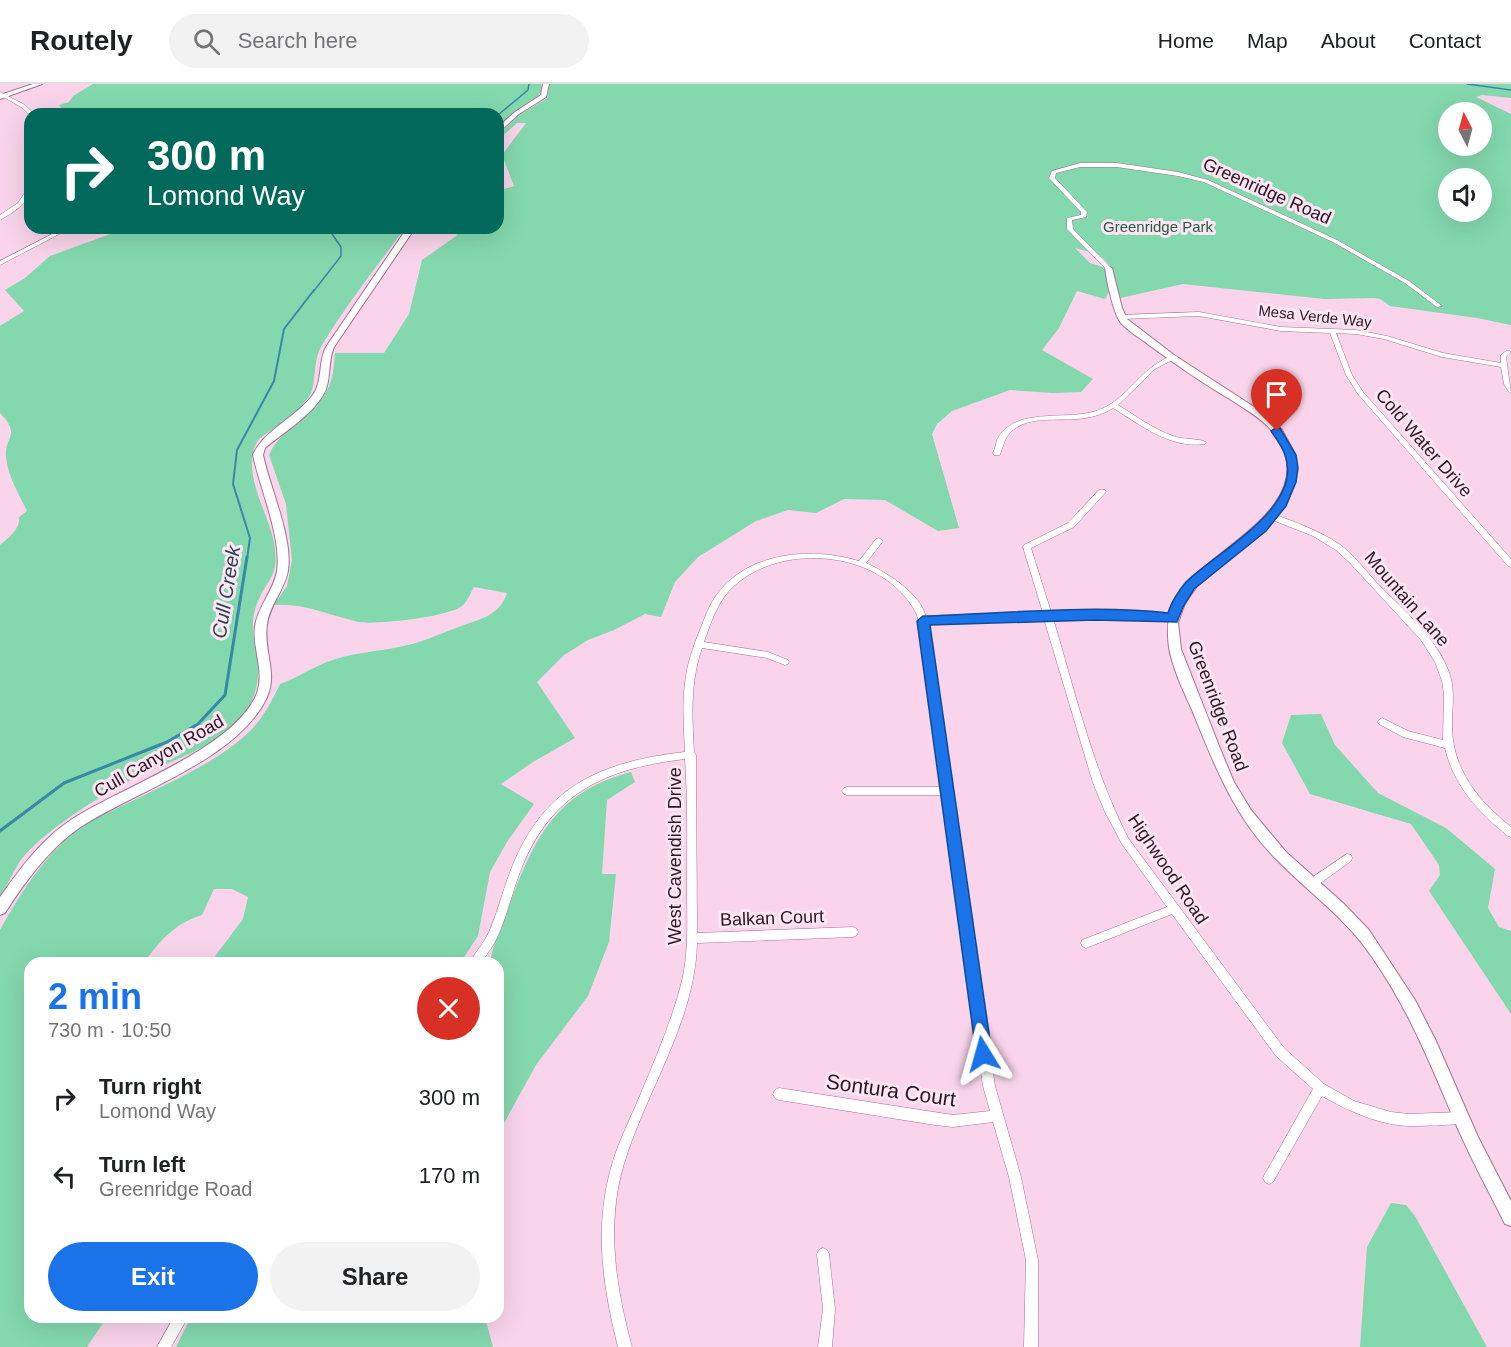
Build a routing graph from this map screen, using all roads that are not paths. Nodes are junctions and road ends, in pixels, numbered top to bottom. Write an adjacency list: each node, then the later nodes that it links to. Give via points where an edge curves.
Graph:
1 (39, 84): 3 (street)
2 (546, 84): 5 (street, via 544,96)
3 (1, 95): 4 (street)
4 (25, 108)
5 (504, 125)
6 (24, 200): 7 (street)
7 (0, 218)
8 (56, 234): 10 (street)
9 (407, 234): 40 (street, Cull Canyon Road, via 330,347 324,359 320,392 261,447 258,455 283,566 261,624 266,676 260,703 248,720 221,742 115,799 54,841 27,870)
10 (0, 263)
11 (1108, 268): 12 (street, Greenridge Road, via 1070,229 1069,219 1084,216 1084,212 1052,178 1054,172 1080,165 1117,165 1206,181 1355,251); 13 (street, Greenridge Road, via 1115,285 1115,306)
12 (1439, 306)
13 (1121, 316): 14 (street, Mesa Verde Way, via 1199,314 1281,329); 16 (street, Greenridge Road)
14 (1332, 331): 17 (street, Mesa Verde Way, via 1370,334 1442,355); 26 (street, Cold Water Drive, via 1360,393)
15 (1508, 352): 17 (street)
16 (1174, 357): 19 (street, via 1153,368); 23 (street, Greenridge Road, via 1257,412 1284,442 1293,468)
17 (1503, 365): 18 (street)
18 (1511, 391)
19 (1114, 406): 20 (street, via 1174,440); 21 (street, via 1092,415 1039,418 1017,424 998,441)
20 (1202, 442)
21 (996, 453)
22 (1102, 492): 27 (street, Highwood Road, via 1071,525 1027,548)
23 (1273, 517): 28 (street, Greenridge Road, via 1190,586); 33 (street, Mountain Lane, via 1339,548 1428,645 1439,660 1448,687)
24 (879, 541): 25 (street)
25 (861, 564): 29 (street, West Cavendish Drive, via 902,587 918,607); 30 (street, West Cavendish Drive, via 808,556 749,571 721,596)
26 (1511, 564)
27 (1047, 617): 28 (street); 29 (street); 41 (street, Highwood Road, via 1110,812 1125,842)
28 (1173, 618): 39 (street, Greenridge Road, via 1174,648 1228,783 1267,841)
29 (923, 621): 36 (street)
30 (698, 644): 31 (street); 34 (street, West Cavendish Drive, via 688,694)
31 (785, 662)
32 (1382, 722): 33 (street, via 1406,734)
33 (1447, 745): 37 (street, Mountain Lane, via 1466,789)
34 (692, 755): 43 (street, West Cavendish Drive); 45 (street, via 656,758 616,768 588,779 557,803 538,824 520,860 494,934)
35 (847, 791): 36 (street)
36 (947, 791): 48 (street, via 980,1038)
37 (1511, 833)
38 (1347, 858): 39 (street)
39 (1311, 884): 49 (street, Greenridge Road, via 1356,926 1398,983 1421,1024)
40 (0, 909)
41 (1173, 909): 44 (street); 46 (street, Highwood Road, via 1280,1052)
42 (853, 932): 43 (street, Balkan Court)
43 (692, 938): 55 (street, West Cavendish Drive, via 681,1003 615,1176 609,1212 609,1277)
44 (1086, 943)
45 (479, 957)
46 (1320, 1088): 49 (street, Highwood Road, via 1352,1106 1391,1118); 50 (street)
47 (779, 1094): 48 (street, Sontura Court, via 953,1121)
48 (997, 1116): 57 (street, via 1015,1177 1032,1260)
49 (1461, 1118): 51 (street, Greenridge Road)
50 (1269, 1178)
51 (1511, 1218)
52 (824, 1254): 56 (street, via 829,1309)
53 (178, 1323): 54 (street)
54 (164, 1347)
55 (625, 1347)
56 (825, 1347)
57 (1031, 1347)

